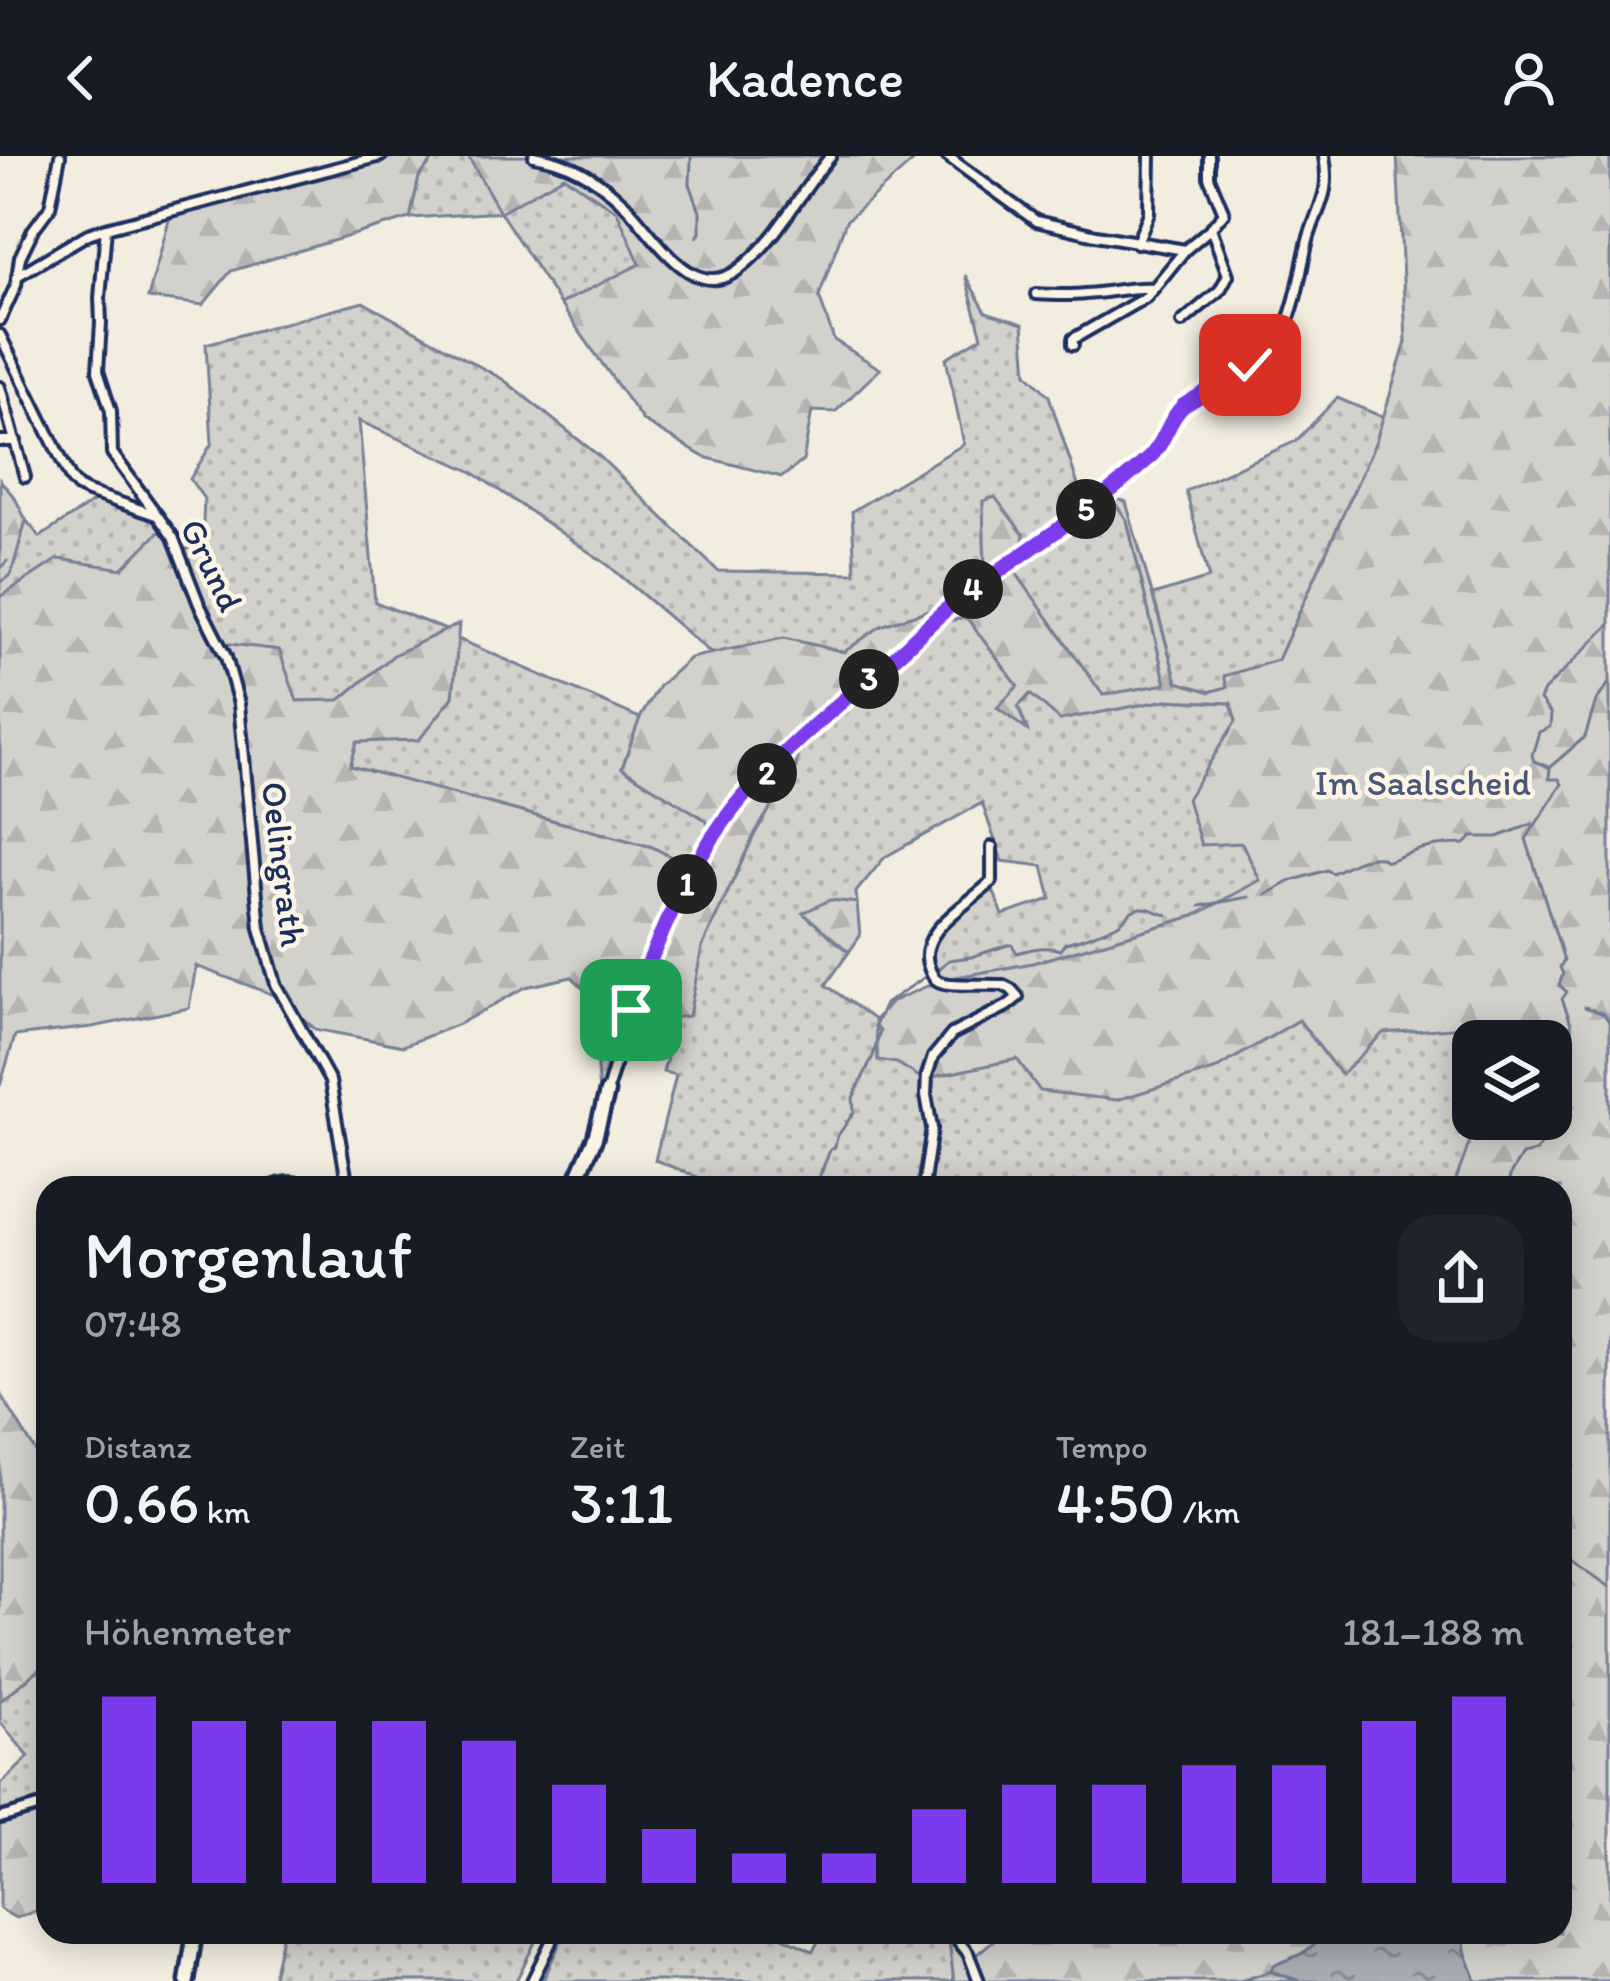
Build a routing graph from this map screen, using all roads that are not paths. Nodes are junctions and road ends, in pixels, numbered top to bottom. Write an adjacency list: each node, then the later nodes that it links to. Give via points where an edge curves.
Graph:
1 (60, 156): 13 (street, via 50,206)
2 (381, 156): 9 (street)
3 (535, 156): 4 (street, via 579,170 622,201 686,269 716,280 766,244)
4 (831, 156)
5 (947, 156): 11 (street, via 1027,216)
6 (1150, 156): 11 (street, via 1149,213)
7 (1209, 156): 10 (street, via 1208,177 1224,213)
8 (1324, 156): 27 (street, via 1326,194 1298,297 1271,346 1174,414 1146,461 950,605 747,794 658,937)
9 (106, 228): 13 (street); 24 (street, via 98,371 111,411 112,453)
10 (1211, 228): 12 (street); 17 (street, via 1228,275)
11 (1136, 243): 12 (street)
12 (1185, 250): 14 (street)
13 (16, 276): 16 (street)
14 (1154, 288): 15 (street); 19 (street)
15 (1036, 294)
16 (0, 320)
17 (1182, 322)
18 (0, 335): 24 (street, Grund, via 71,479)
19 (1072, 345)
20 (0, 387): 22 (street)
21 (0, 441): 22 (street)
22 (16, 441): 23 (street)
23 (25, 477)
24 (157, 515): 25 (street, Grund)
25 (231, 675): 28 (street, Oelingrath, via 260,928 276,983 330,1081)
26 (992, 847): 30 (street, via 992,881 936,931 927,962 941,983 1003,986 1018,997 952,1034 933,1057)
27 (607, 1092): 29 (street)
28 (346, 1176)
29 (578, 1176)
30 (925, 1176)
31 (36, 1808): 32 (street)
32 (0, 1818)
33 (194, 1944): 36 (street)
34 (550, 1944): 37 (street)
35 (961, 1944): 38 (street)
36 (187, 1981)
37 (532, 1981)
38 (979, 1981)

